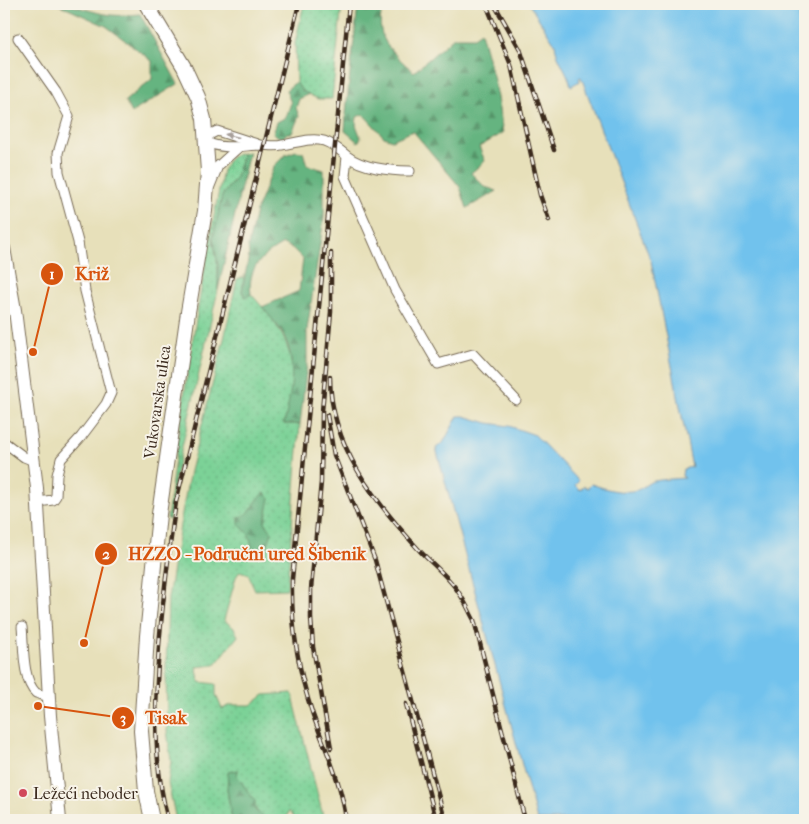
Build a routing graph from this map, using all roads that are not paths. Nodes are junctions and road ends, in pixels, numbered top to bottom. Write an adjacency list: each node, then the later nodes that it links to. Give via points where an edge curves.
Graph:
1 (146, 4): 3 (main road, Vukovarska ulica, via 192,83 204,119)
2 (18, 38): 14 (street, via 48,79 69,116 58,153 59,172 111,393 81,437 61,459 56,496 53,500)
3 (206, 139): 4 (street, one-way to 3, via 217,131); 5 (street, via 222,147); 8 (main road, Vukovarska ulica)
4 (259, 146): 5 (street); 6 (street, via 324,141)
5 (238, 148): 8 (street, via 218,166)
6 (348, 157): 7 (street, via 389,171); 11 (street, via 345,176 395,290 438,364 473,354)
7 (410, 171)
8 (207, 196): 18 (main road, Vukovarska ulica, via 173,406 147,636 141,731)
9 (4, 248): 10 (main road)
10 (9, 309): 13 (main road)
11 (516, 400)
12 (4, 442): 13 (street)
13 (34, 461): 14 (main road)
14 (38, 502): 16 (main road)
15 (22, 626): 16 (street, via 28,682 36,693)
16 (49, 697): 17 (main road)
17 (60, 820)
18 (152, 820)

